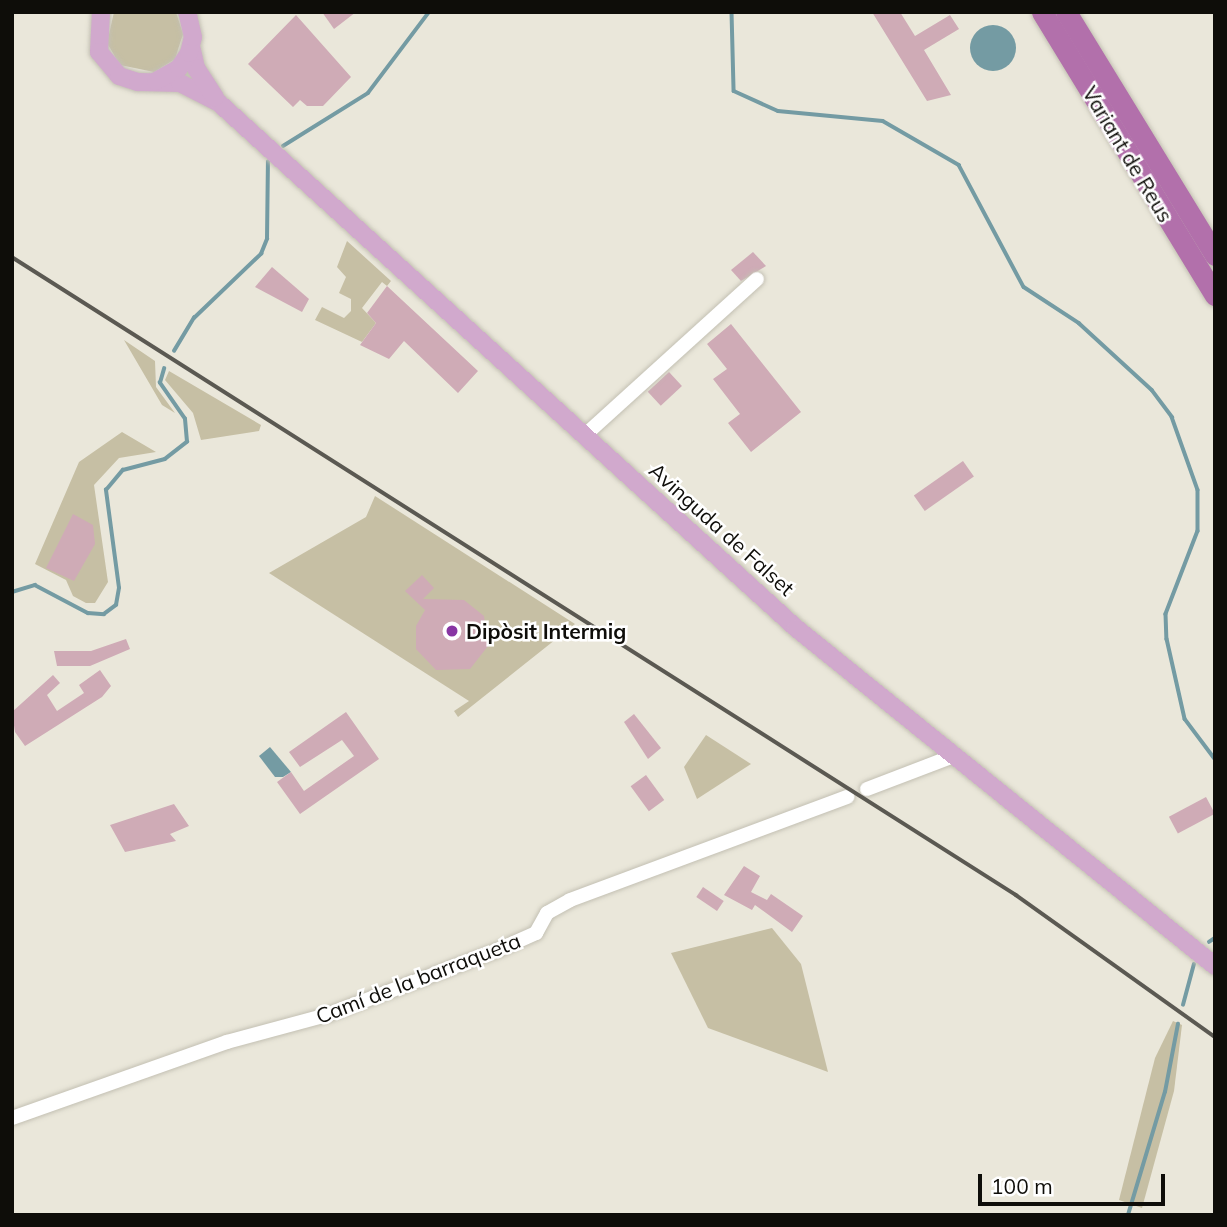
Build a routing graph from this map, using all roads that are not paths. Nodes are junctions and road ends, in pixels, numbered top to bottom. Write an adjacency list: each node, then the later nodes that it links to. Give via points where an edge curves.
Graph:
1 (1042, 12): 10 (highway, Variant de Reus)
2 (1066, 12): 8 (highway, Variant de Reus)
3 (191, 15): 5 (main road)
4 (98, 16): 6 (main road, via 96,43 106,65 127,80)
5 (191, 46): 6 (main road, via 179,68); 7 (main road, via 196,68)
6 (156, 81): 7 (main road, via 193,87)
7 (219, 103): 11 (main road, Avinguda de Falset)
8 (1215, 255)
9 (757, 279): 11 (street)
10 (1215, 295)
11 (585, 435): 12 (main road, Avinguda de Falset, via 796,628)
12 (951, 757): 13 (street); 15 (main road, Avinguda de Falset)
13 (867, 789)
14 (847, 797): 16 (street, Camí de la barraqueta, via 570,900 547,913 536,933 498,950 327,1014 228,1042)
15 (1215, 966)
16 (12, 1118)

